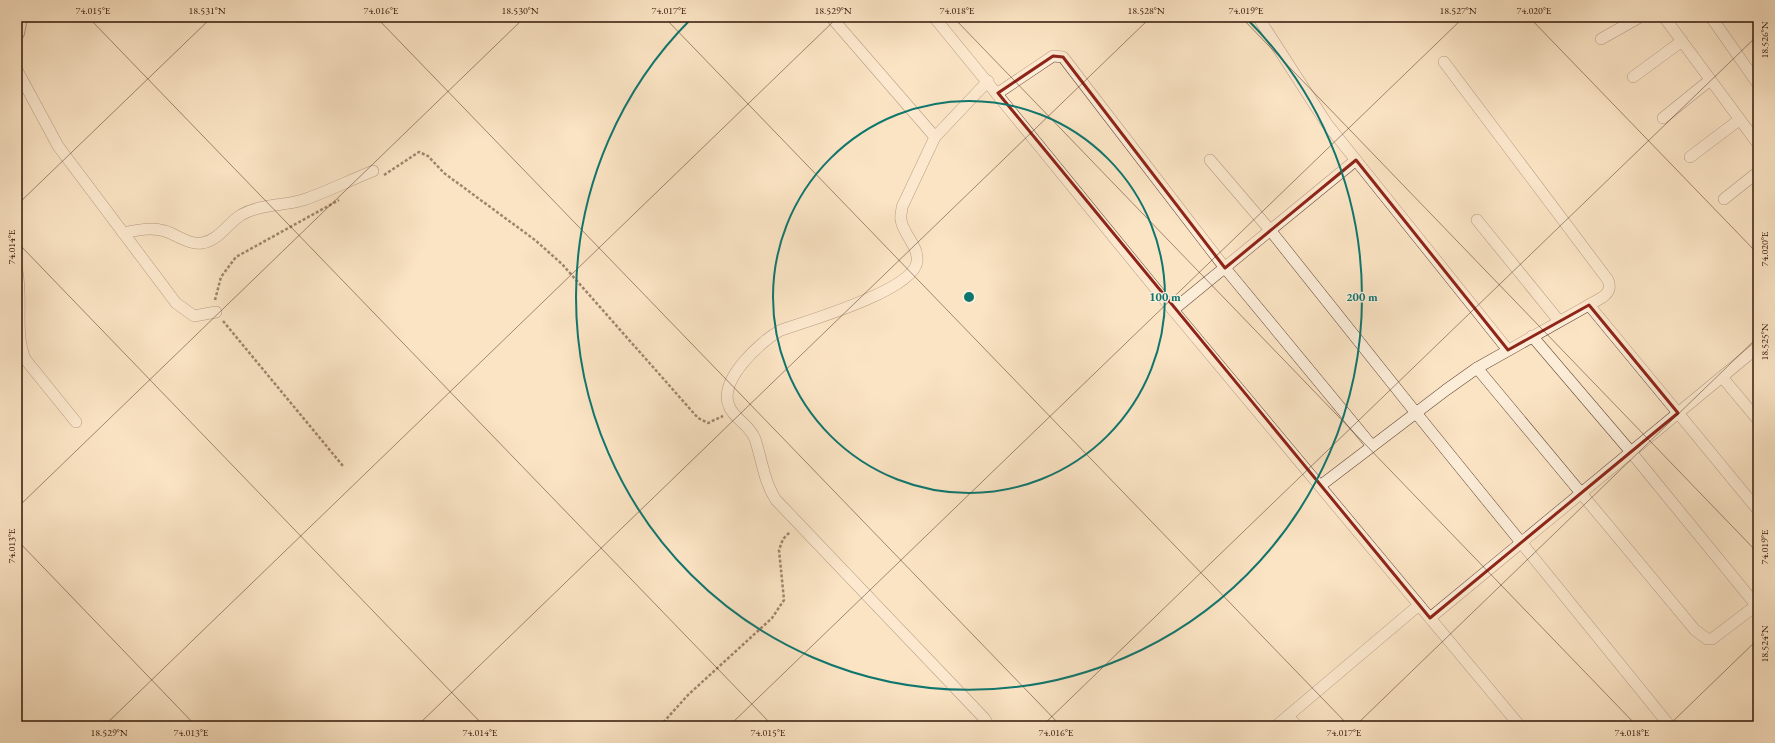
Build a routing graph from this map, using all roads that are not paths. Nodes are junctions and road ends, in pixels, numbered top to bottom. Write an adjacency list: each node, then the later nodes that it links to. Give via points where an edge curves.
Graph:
1 (20, 17): 8 (street)
2 (831, 17): 20 (street)
3 (934, 17): 15 (street)
4 (1258, 17): 24 (street, via 1320,114)
5 (1640, 17): 9 (street)
6 (1664, 17): 10 (street)
7 (1711, 17): 16 (street)
8 (17, 33)
9 (1601, 39)
10 (1682, 41): 13 (street); 14 (street)
11 (1444, 62): 33 (street, via 1608,280 1610,285 1607,293)
12 (17, 70): 30 (street, via 58,146)
13 (1634, 77)
14 (1710, 80): 18 (street); 19 (street)
15 (988, 81): 17 (street); 20 (street)
16 (1758, 84)
17 (998, 93): 31 (street, via 1053,56 1063,57); 34 (street)
18 (1663, 118)
19 (1740, 120): 21 (street); 22 (street)
20 (935, 137): 56 (street, via 902,207 902,225 917,253 914,270 907,278 872,298 781,330 772,336 745,360 732,380 727,397 732,412 754,438 772,494)
21 (1758, 144)
22 (1690, 157)
23 (1210, 160): 29 (street)
24 (1356, 160): 29 (street); 39 (street)
25 (1758, 172): 27 (street)
26 (375, 175): 30 (street, via 302,200 250,211 240,216 219,235 203,243 190,242 154,229)
27 (1724, 199)
28 (1477, 220): 36 (street)
29 (1270, 230): 31 (street); 42 (street)
30 (123, 233): 35 (street, via 176,304 194,316)
31 (1225, 268): 34 (street); 46 (street)
32 (17, 271): 45 (street, via 20,347 25,359)
33 (1588, 305): 36 (street); 43 (street)
34 (1174, 310): 48 (street)
35 (216, 312)
36 (1559, 321): 37 (street)
37 (1532, 336): 39 (street); 47 (street)
38 (1758, 347): 41 (street)
39 (1508, 350): 40 (street)
40 (1477, 368): 42 (street); 49 (street)
41 (1722, 377): 43 (street); 44 (street)
42 (1416, 413): 46 (street); 51 (street)
43 (1678, 413): 47 (street); 50 (street)
44 (1758, 420)
45 (76, 422)
46 (1372, 446): 48 (street)
47 (1631, 452): 49 (street); 52 (street)
48 (1320, 486): 53 (street)
49 (1582, 493): 51 (street); 52 (street, via 1702,637 1707,639 1717,636)
50 (1758, 510)
51 (1522, 542): 54 (street); 60 (street)
52 (1757, 604)
53 (1419, 605): 54 (street); 55 (street)
54 (1430, 618): 59 (street)
55 (1288, 716): 57 (street); 58 (street)
56 (989, 726)
57 (1276, 726)
58 (1297, 726)
59 (1520, 726)
60 (1670, 726)

